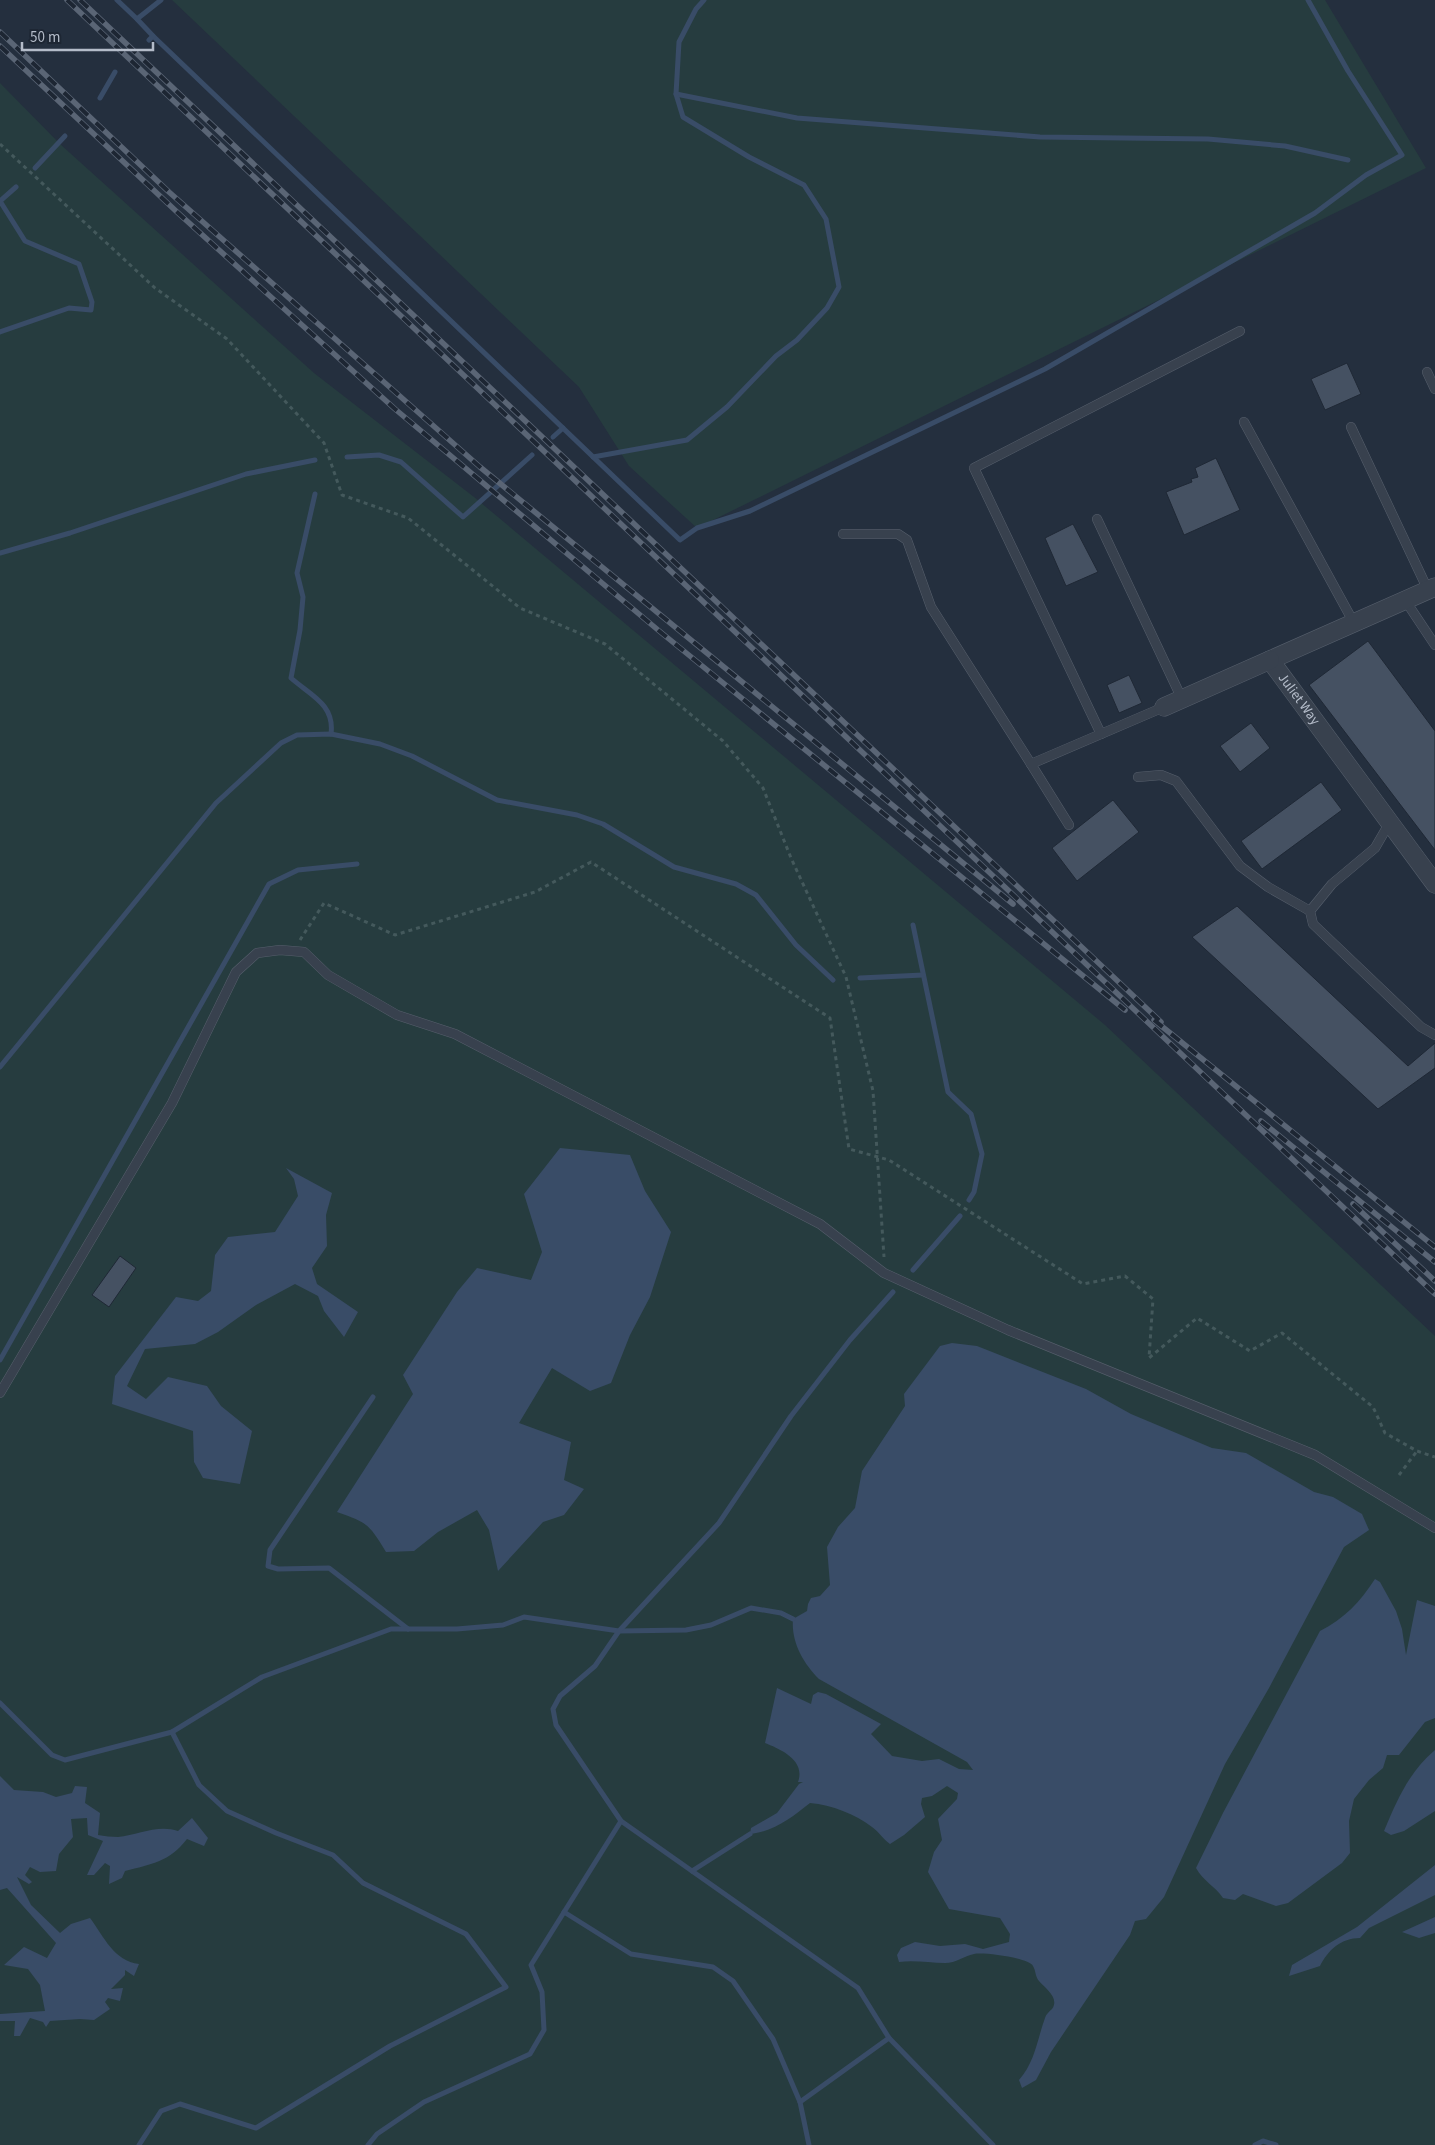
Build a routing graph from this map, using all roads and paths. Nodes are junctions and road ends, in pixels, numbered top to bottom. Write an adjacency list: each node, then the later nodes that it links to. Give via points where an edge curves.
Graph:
1 (0, 144): 25 (path, via 155,288 227,339 324,443 342,495 408,518 520,608 605,644 724,741 763,788 791,858 846,977 873,1091)
2 (1240, 331): 16 (lane, via 974,468)
3 (1427, 372): 4 (lane)
4 (1435, 389)
5 (1244, 422): 11 (lane)
6 (1351, 427): 9 (lane)
7 (1098, 519): 14 (lane)
8 (843, 534): 17 (lane, via 898,534 907,540 931,607)
9 (1432, 589): 10 (street, Juliet Way)
10 (1405, 600): 11 (street, Juliet Way); 12 (lane)
11 (1354, 623): 13 (street, Juliet Way)
12 (1435, 644)
13 (1270, 660): 14 (street); 19 (street, Juliet Way)
14 (1182, 699): 15 (street)
15 (1164, 707): 16 (lane)
16 (1101, 734): 17 (lane)
17 (1031, 764): 20 (lane)
18 (1138, 777): 22 (lane, via 1161,776 1176,781 1240,866 1268,887)
19 (1390, 822): 21 (street, Juliet Way); 22 (lane, via 1375,848 1332,884)
20 (1069, 825)
21 (1435, 884)
22 (1310, 910): 24 (lane, via 1314,924 1421,1027)
23 (293, 951): 25 (path, via 324,903 395,935 536,892 591,862 830,1018 848,1149); 26 (lane, via 304,952 328,975 397,1015 455,1034 820,1224); 27 (lane, via 258,953 236,972 172,1103)
24 (1435, 1035)
25 (878, 1158): 26 (path); 28 (path, via 889,1160 1083,1284 1125,1276 1152,1299 1149,1358 1197,1318 1250,1351 1282,1333 1373,1406 1385,1433)
26 (884, 1273): 31 (lane, via 1008,1330 1315,1455)
27 (0, 1393)
28 (1417, 1451): 29 (path); 30 (path)
29 (1435, 1457)
30 (1399, 1475)
31 (1435, 1528)

